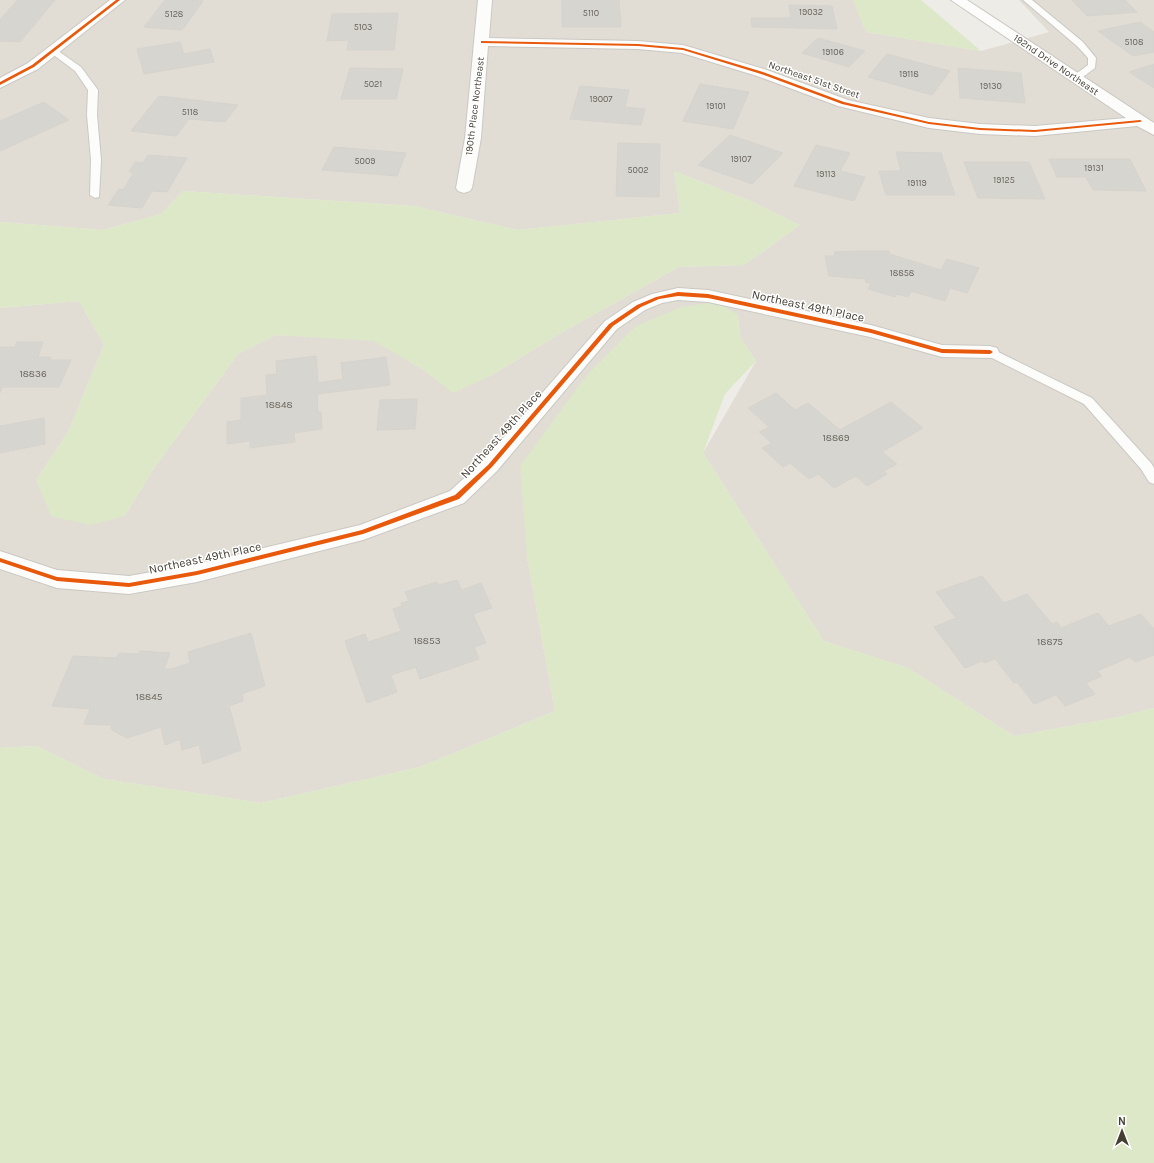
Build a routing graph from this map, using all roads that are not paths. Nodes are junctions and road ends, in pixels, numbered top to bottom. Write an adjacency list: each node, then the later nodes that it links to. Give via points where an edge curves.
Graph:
1 (118, 0): 6 (street)
2 (485, 0): 5 (street, 190th Place Northeast)
3 (958, 0): 7 (street, 192nd Drive Northeast)
4 (1027, 0): 7 (lane, via 1080,44 1092,58 1092,66)
5 (482, 42): 9 (street, Northeast 51st Street, via 638,45 684,49 762,73 843,103 929,123 980,129 1035,131); 11 (street, 190th Place Northeast, via 473,138)
6 (54, 51): 8 (street); 12 (lane, via 78,69 93,90)
7 (1076, 78): 9 (street, 192nd Drive Northeast)
8 (0, 84)
9 (1140, 121): 10 (street, 192nd Drive Northeast)
10 (1154, 130)
11 (464, 188)
12 (95, 195)
13 (990, 352): 14 (lane, via 1088,401 1146,466); 15 (street, Northeast 49th Place, via 942,351 871,331 708,296 678,294 658,298 639,306 611,325 490,466 458,497 363,532 197,573 129,585 57,579)
14 (1154, 479)
15 (0, 560)

